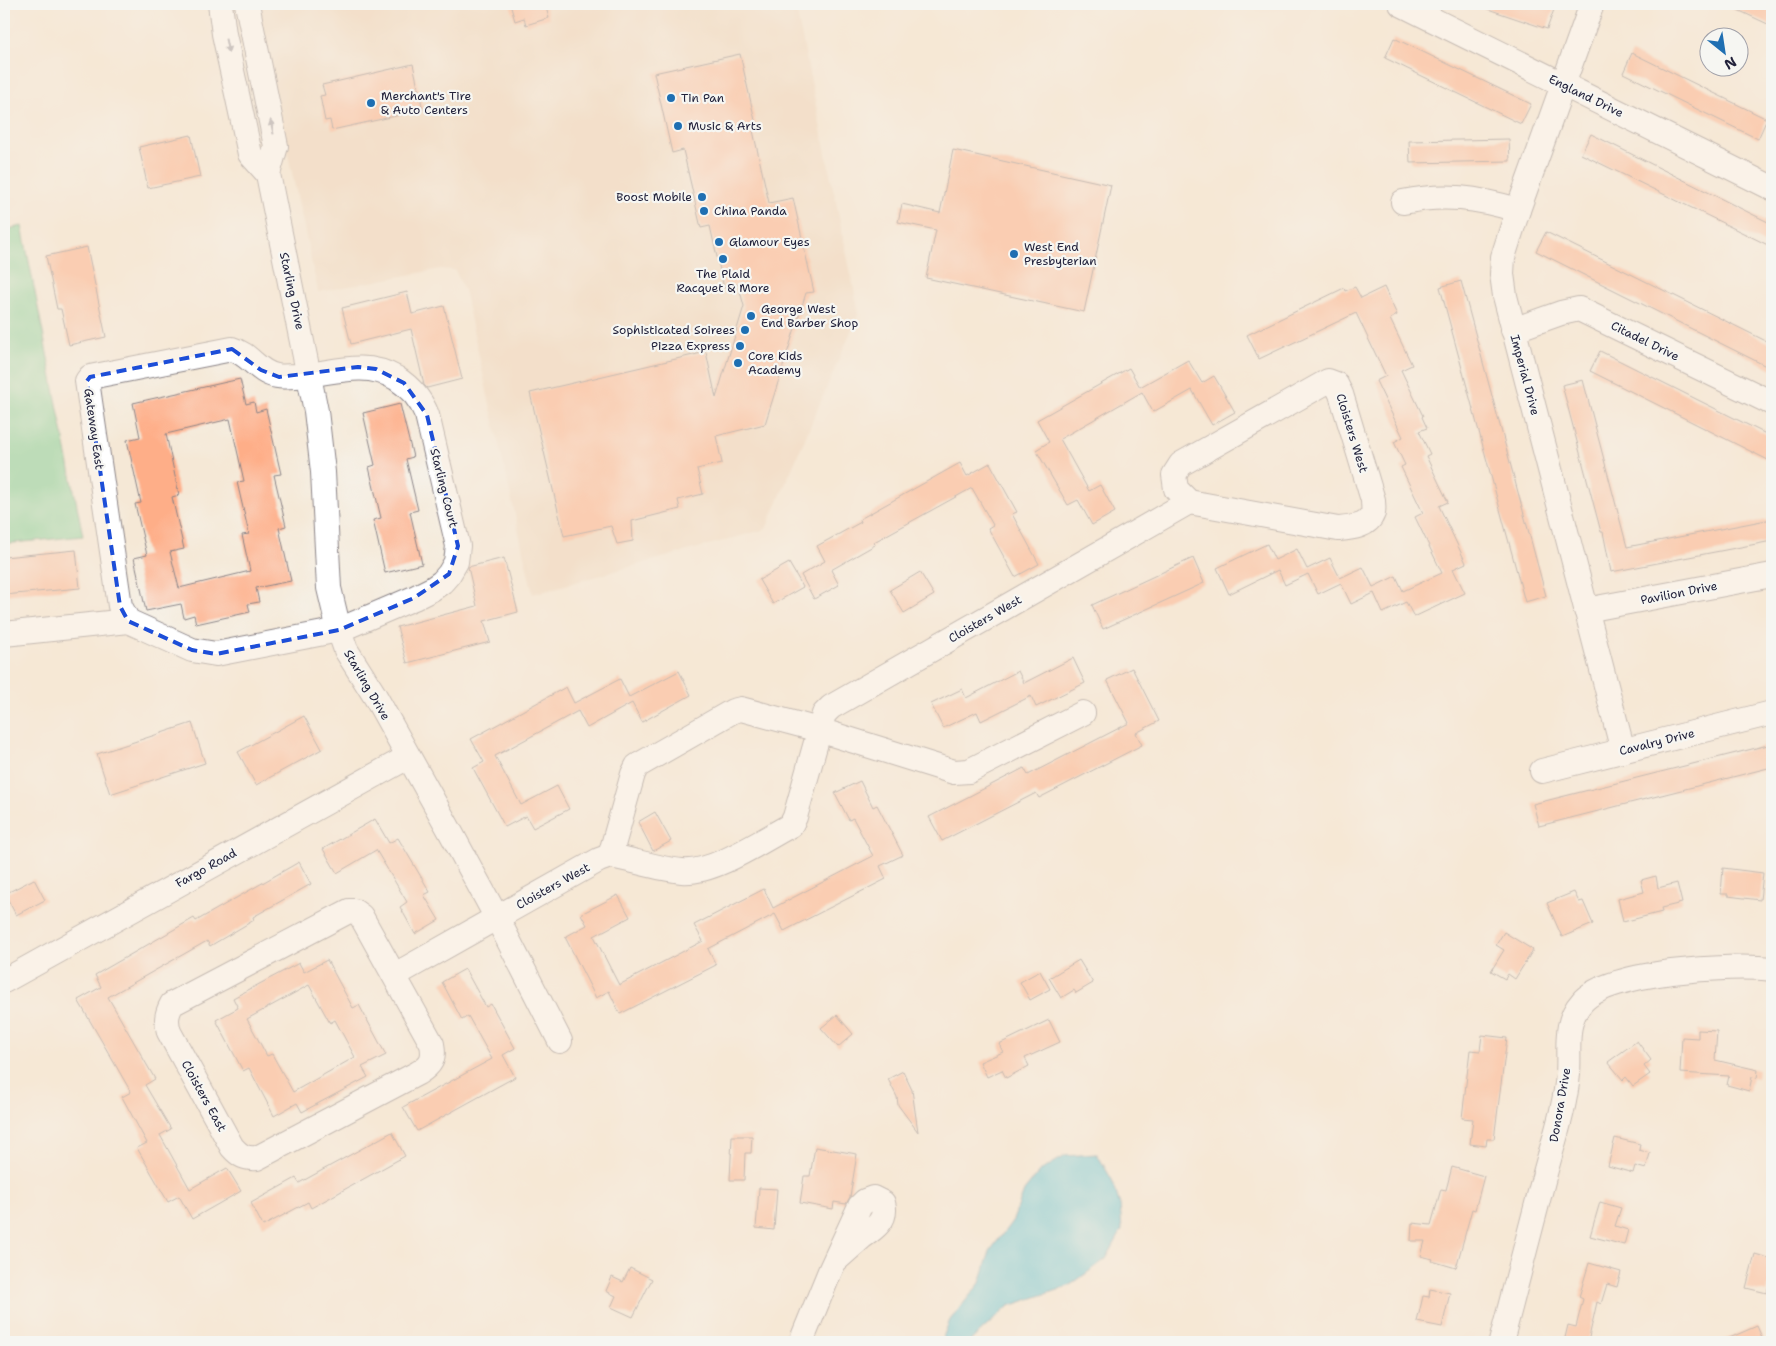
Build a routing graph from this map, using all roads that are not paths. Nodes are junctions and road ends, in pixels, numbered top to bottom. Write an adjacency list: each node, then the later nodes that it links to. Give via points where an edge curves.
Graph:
1 (220, 4): 6 (street, one-way to 6, via 250,154)
2 (247, 4): 6 (street, Starling Drive, one-way to 2, via 276,146)
3 (1401, 4): 5 (street, England Drive)
4 (1592, 4): 5 (street, Imperial Drive)
5 (1563, 84): 7 (street, England Drive); 9 (street, Imperial Drive)
6 (268, 174): 11 (street, Starling Drive)
7 (1772, 188)
8 (1403, 202): 9 (street, via 1474,198)
9 (1518, 210): 10 (street, Imperial Drive, via 1503,257 1502,274)
10 (1513, 330): 12 (street, Citadel Drive, via 1580,309); 15 (street, Imperial Drive)
11 (310, 375): 16 (street, Gateway East, via 279,377 269,374 241,352 232,349 90,377 87,381 120,606); 17 (street, Starling Drive, via 322,472 328,588); 17 (street, Starling Court, via 358,367 376,369 404,383 415,394 427,415 458,546 456,562 442,582 414,598)
12 (1772, 403)
13 (1189, 502): 13 (street, Cloisters West, via 1338,529 1365,523 1372,513 1373,500 1336,384 1328,381 1181,464 1174,475 1176,488); 21 (street, Cloisters West, via 831,707 824,714)
14 (1772, 575): 15 (street, Pavilion Drive)
15 (1586, 610): 22 (street, Imperial Drive)
16 (128, 621): 17 (street, via 192,650 216,654); 18 (street)
17 (339, 630): 23 (street, Starling Drive, via 346,650)
18 (4, 634)
19 (1083, 713): 21 (street, via 969,771 954,772)
20 (1772, 713): 22 (street, Cavalry Drive)
21 (819, 730): 25 (street, Cloisters West, via 791,825 702,870 683,872); 25 (street, via 741,709 642,762 634,774)
22 (1623, 751): 24 (street, Cavalry Drive)
23 (408, 758): 26 (street, Starling Drive); 29 (street, Fargo Road)
24 (1542, 771)
25 (610, 856): 26 (street, Cloisters West)
26 (497, 918): 28 (street); 30 (street, Starling Drive)
27 (1772, 969): 33 (street, Donora Drive, via 1736,967 1661,973 1604,987 1583,1000 1574,1012 1568,1030 1568,1074 1560,1116)
28 (395, 975): 28 (street, Cloisters East, via 432,1044 432,1062 418,1074 257,1158 240,1156 169,1032 166,1022 172,1004 349,911 361,916)
29 (4, 981)
30 (560, 1040)
31 (836, 1261): 32 (street)
32 (801, 1342)
33 (1501, 1342)

